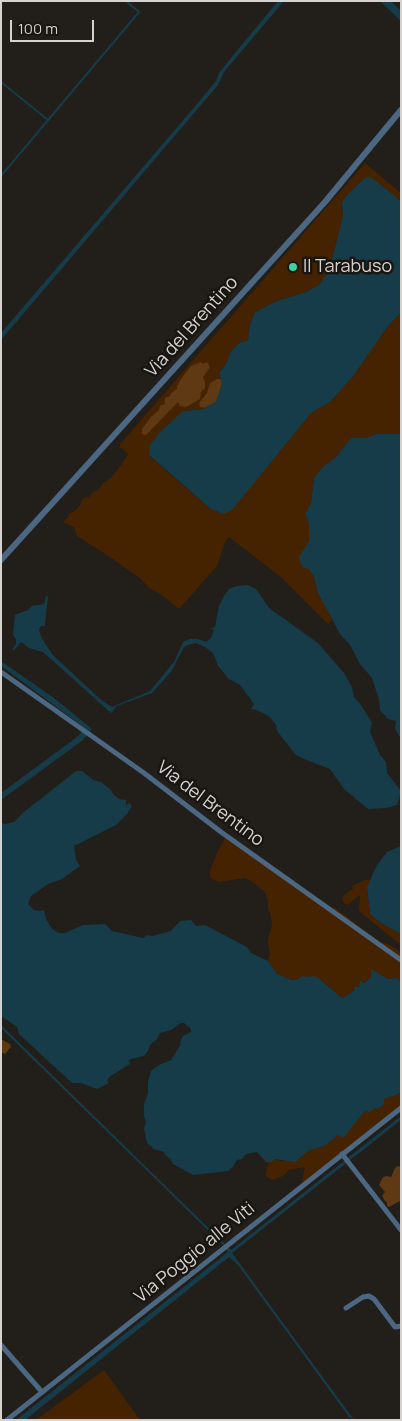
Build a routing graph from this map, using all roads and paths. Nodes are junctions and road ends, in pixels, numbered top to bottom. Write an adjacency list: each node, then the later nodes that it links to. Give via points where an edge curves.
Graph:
1 (401, 110): 2 (street, Via del Brentino, via 325,202)
2 (1, 560)
3 (1, 672): 4 (street, Via del Brentino)
4 (401, 960)
5 (401, 1108): 6 (street, Via Poggio alle Viti)
6 (344, 1156): 7 (street); 11 (street, Via Poggio alle Viti)
7 (401, 1230)
8 (346, 1308): 9 (street, via 369,1296 395,1327)
9 (401, 1326)
10 (1, 1345): 11 (street)
11 (42, 1392): 12 (street, Via Poggio alle Viti)
12 (7, 1420)

